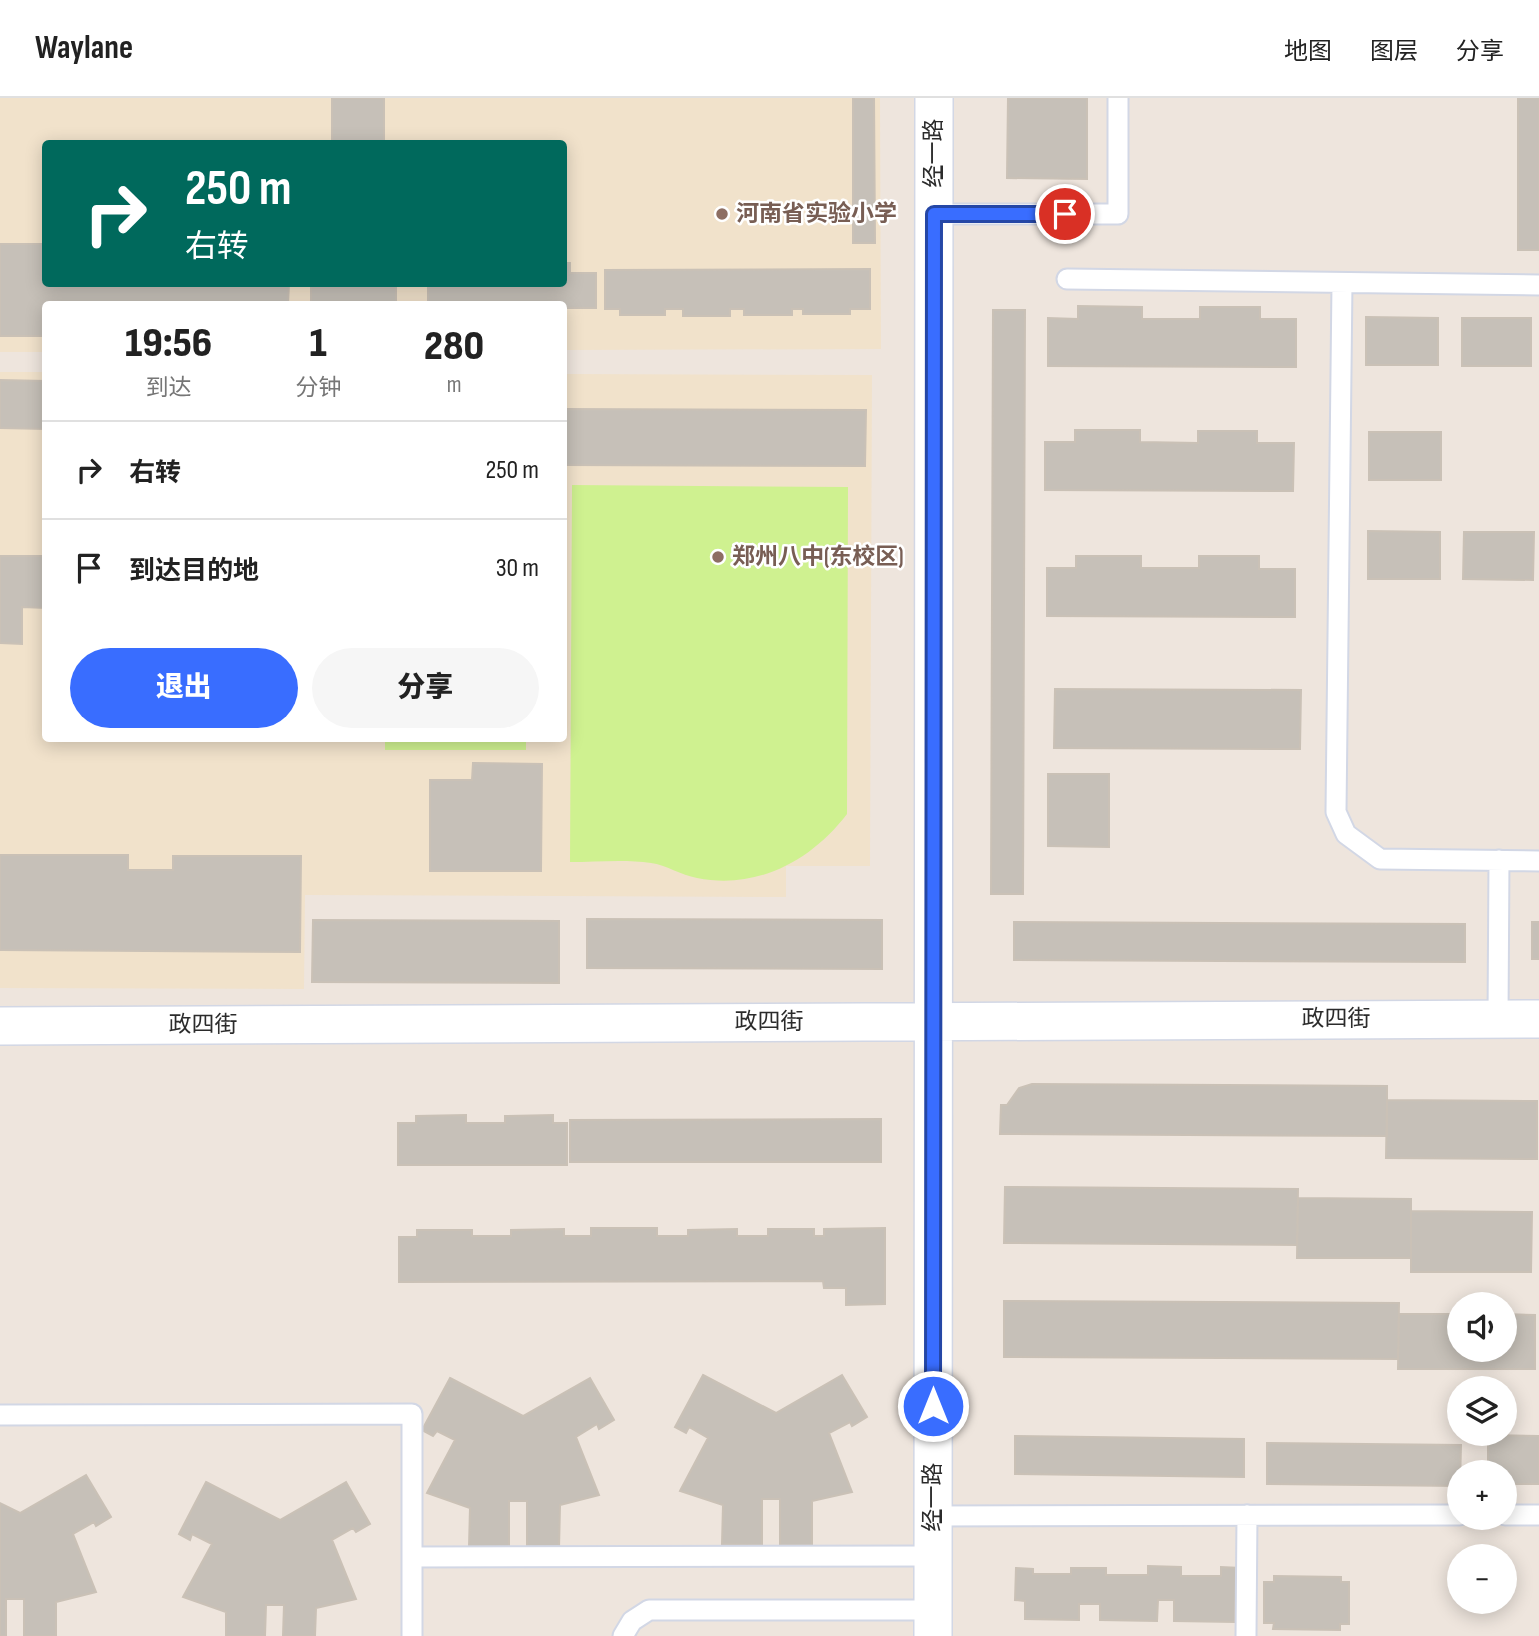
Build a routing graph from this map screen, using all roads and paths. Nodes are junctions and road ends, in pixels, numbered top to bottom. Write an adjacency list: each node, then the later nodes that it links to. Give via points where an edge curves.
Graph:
1 (934, 98): 3 (street, 经一路)
2 (1118, 98): 3 (lane, via 1118,214)
3 (934, 214): 11 (street, 经一路)
4 (1067, 279): 5 (lane)
5 (1342, 283): 6 (lane); 7 (lane, via 1336,812 1346,834 1380,859)
6 (1539, 285)
7 (1499, 860): 8 (lane); 10 (lane)
8 (1539, 860)
9 (1539, 1018): 10 (street, 政四街)
10 (1498, 1019): 11 (street, 政四街)
11 (934, 1021): 12 (street, 政四街); 18 (street, 经一路)
12 (0, 1026)
13 (0, 1415): 20 (lane, via 412,1414)
14 (1247, 1515): 15 (lane); 18 (lane); 24 (lane)
15 (1447, 1515)
16 (1517, 1515): 17 (lane)
17 (1539, 1515)
18 (933, 1516): 19 (street, 经一路)
19 (933, 1556): 20 (lane); 21 (street, 经一路)
20 (412, 1557): 22 (lane)
21 (933, 1623): 23 (lane, via 649,1610 632,1621)
22 (412, 1636)
23 (623, 1636)
24 (1246, 1636)

